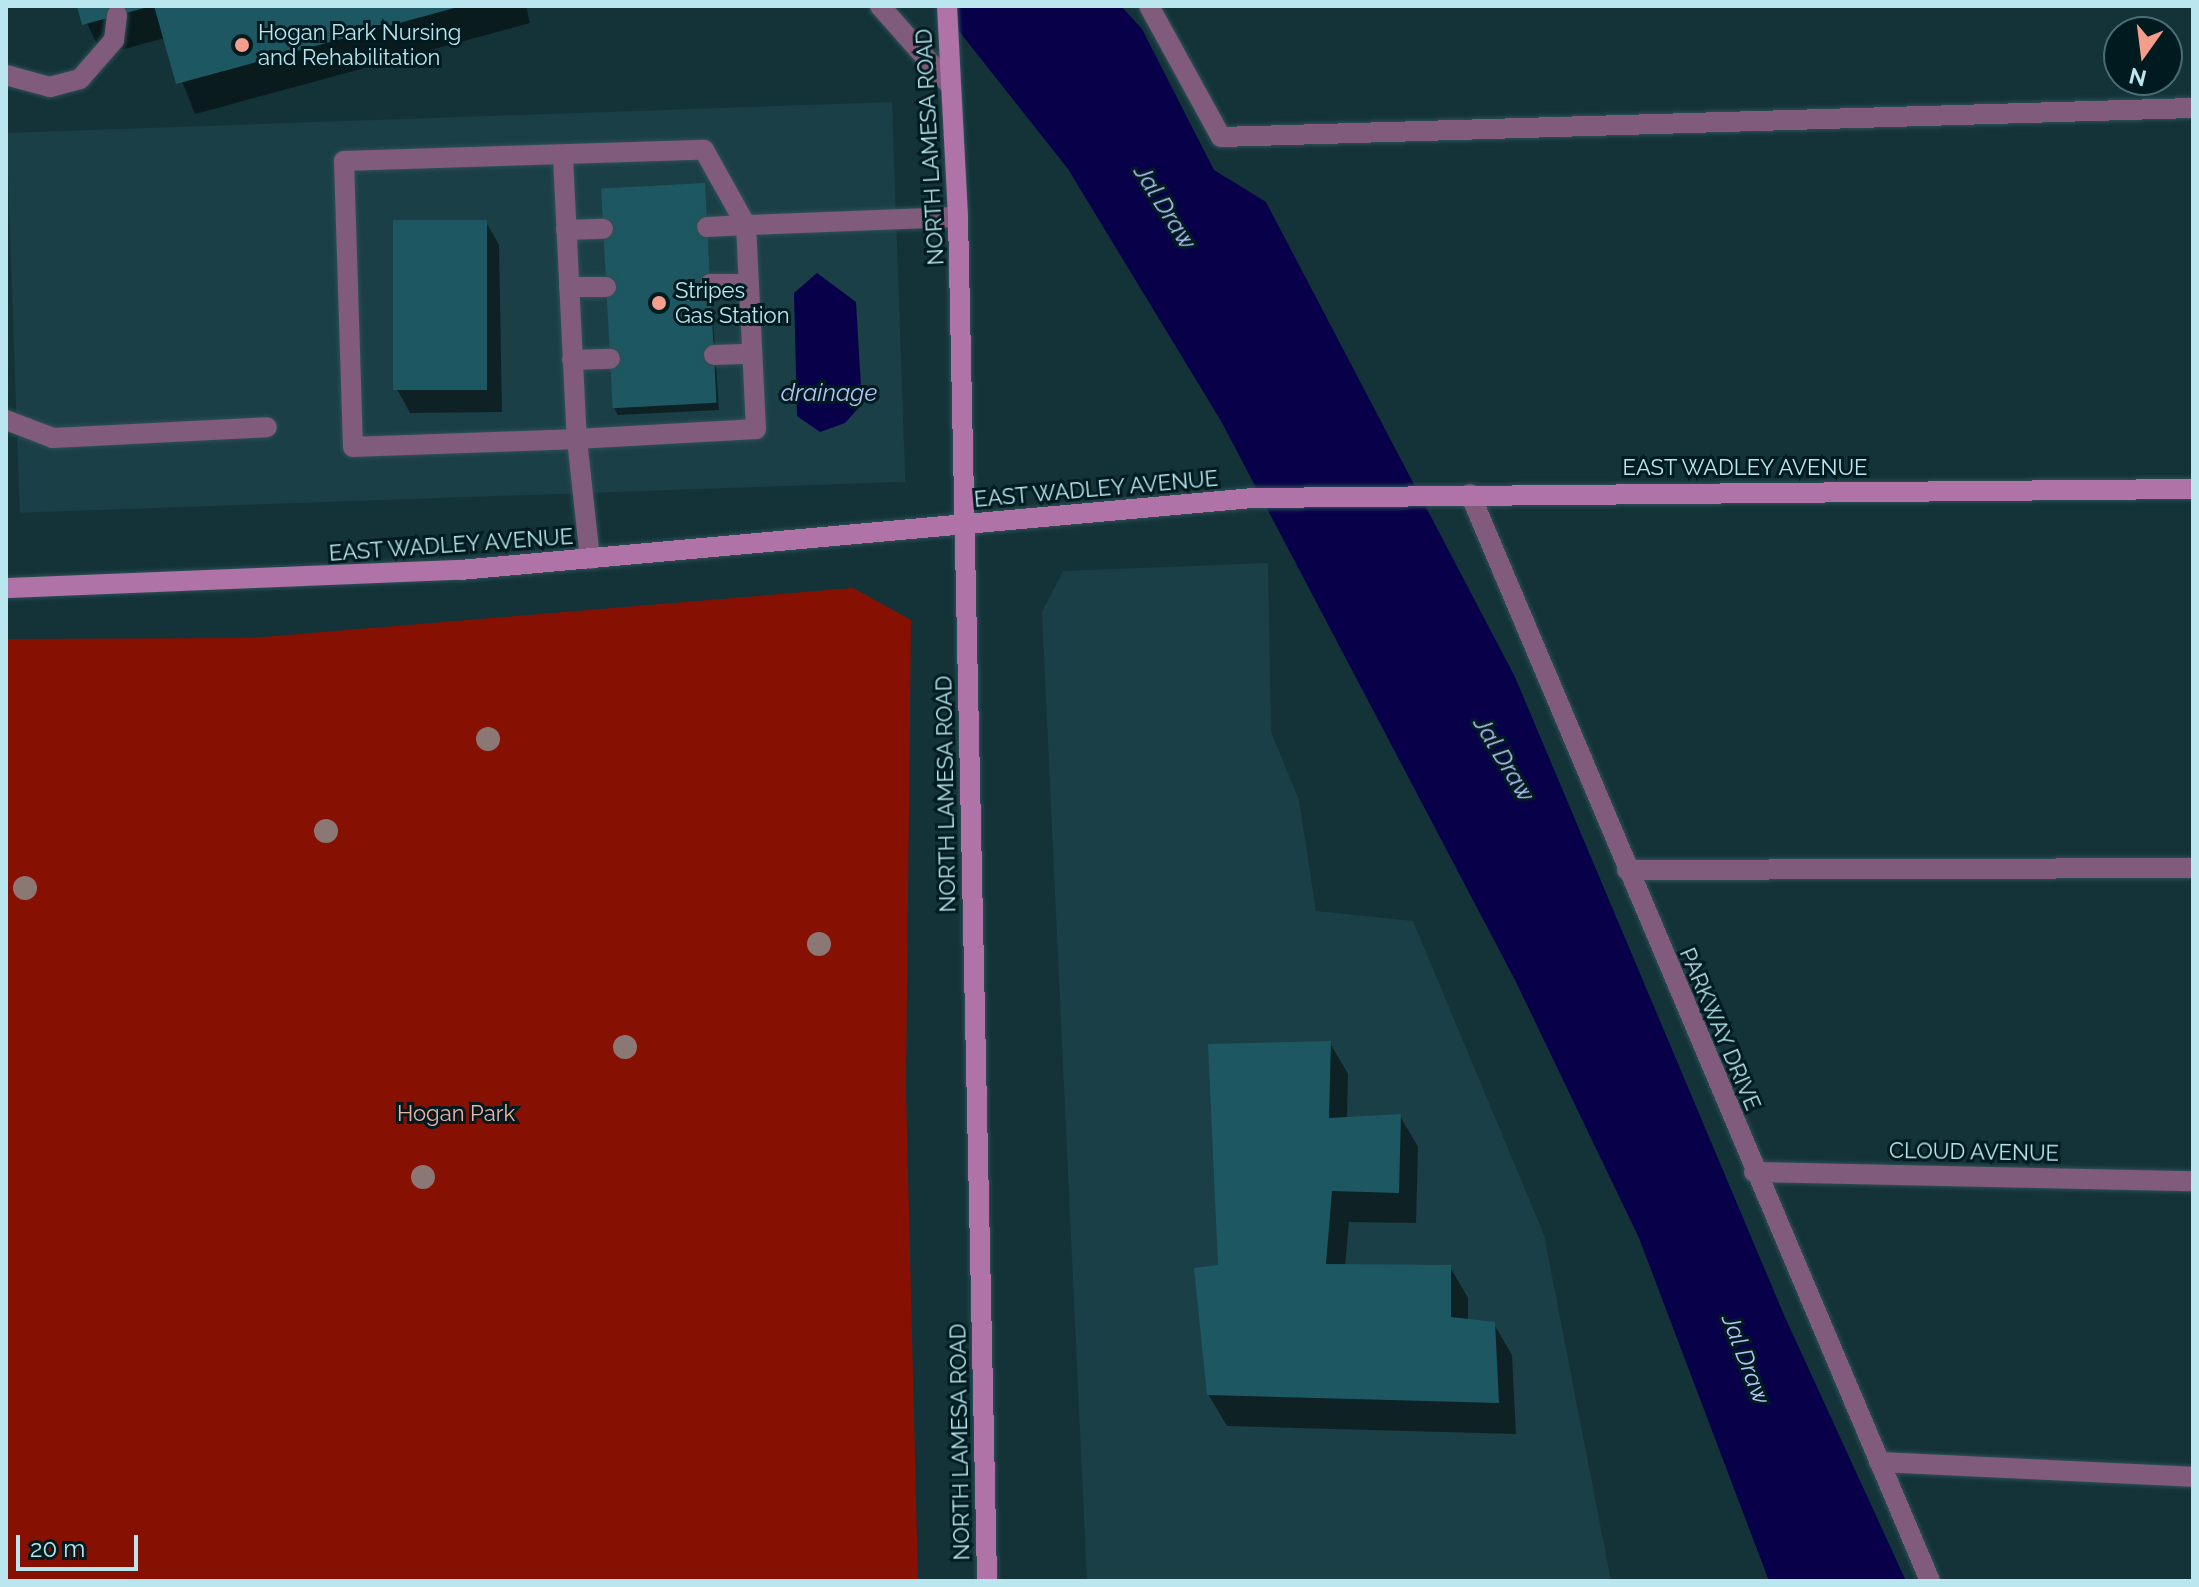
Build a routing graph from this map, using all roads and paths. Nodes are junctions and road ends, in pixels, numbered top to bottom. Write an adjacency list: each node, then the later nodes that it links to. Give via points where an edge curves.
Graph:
1 (880, 6): 6 (street)
2 (947, 6): 6 (main road, NORTH LAMESA ROAD)
3 (1149, 6): 7 (street, via 1221,137)
4 (117, 15): 5 (street, via 114,40 80,79 50,87)
5 (6, 75)
6 (949, 84): 9 (main road, NORTH LAMESA ROAD)
7 (2193, 108)
8 (563, 157): 10 (street, via 704,150); 13 (street); 24 (street, via 344,161 353,447)
9 (958, 217): 10 (street); 27 (main road, NORTH LAMESA ROAD)
10 (746, 225): 11 (street); 15 (street)
11 (707, 227)
12 (603, 229): 13 (street)
13 (566, 230): 16 (street)
14 (710, 284): 15 (street)
15 (748, 284): 18 (street)
16 (569, 287): 17 (street); 21 (street)
17 (606, 287)
18 (749, 354): 19 (street); 24 (street, via 756,429)
19 (714, 355)
20 (610, 359): 21 (street)
21 (572, 360): 24 (street)
22 (6, 420): 23 (street, via 53,438)
23 (267, 427)
24 (577, 439): 28 (street)
25 (2193, 489): 26 (main road, EAST WADLEY AVENUE)
26 (1470, 494): 27 (main road, EAST WADLEY AVENUE, via 1252,498); 31 (street, PARKWAY DRIVE)
27 (964, 526): 28 (main road, EAST WADLEY AVENUE); 36 (main road, NORTH LAMESA ROAD)
28 (590, 559): 29 (main road, EAST WADLEY AVENUE, via 256,583)
29 (6, 588)
30 (2193, 868): 31 (street)
31 (1627, 870): 32 (street, PARKWAY DRIVE)
32 (1754, 1172): 33 (street, CLOUD AVENUE); 34 (street, PARKWAY DRIVE)
33 (2193, 1181)
34 (1879, 1462): 35 (street); 37 (street, PARKWAY DRIVE)
35 (2193, 1477)
36 (987, 1581)
37 (1930, 1581)

